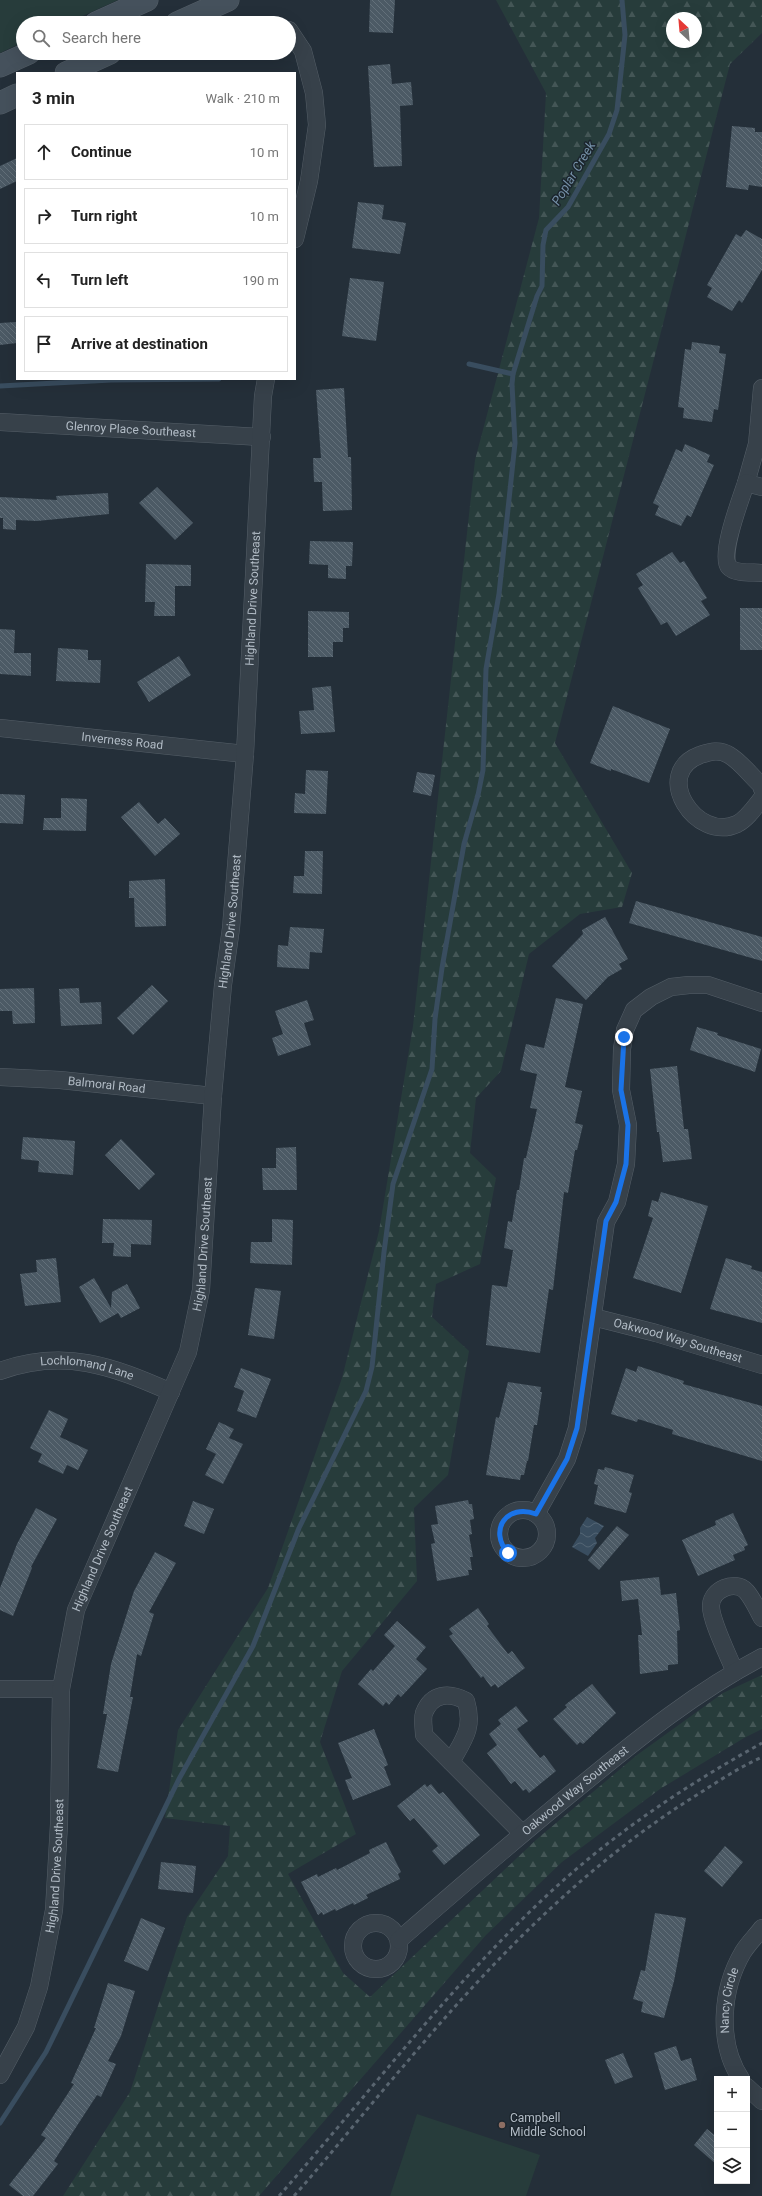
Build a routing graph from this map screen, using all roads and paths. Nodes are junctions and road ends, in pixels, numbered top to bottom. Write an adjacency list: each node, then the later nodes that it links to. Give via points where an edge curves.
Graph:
1 (147, 0): 3 (main road)
2 (228, 0): 4 (main road)
3 (112, 16)
4 (193, 16)
5 (296, 40): 12 (street, via 303,51 314,93 317,125 309,181)
6 (16, 59): 8 (main road)
7 (95, 60): 9 (main road)
8 (0, 66)
9 (68, 72)
10 (16, 95): 11 (main road)
11 (0, 102)
12 (296, 235)
13 (266, 380): 16 (street, Highland Drive Southeast)
14 (762, 388): 17 (street)
15 (0, 422): 16 (street, Glenroy Place Southeast)
16 (262, 438): 20 (street, Highland Drive Southeast)
17 (754, 485): 18 (street, via 731,530 725,560 729,568 736,571)
18 (762, 573)
19 (0, 728): 20 (street, Inverness Road)
20 (245, 754): 25 (street, Highland Drive Southeast, via 231,928)
21 (762, 789): 22 (street, via 761,785 729,755 713,750 693,758 681,768 677,785 684,803 699,821 724,829 738,824)
22 (762, 798)
23 (762, 1003): 26 (street, via 708,985 689,985 671,987 651,997 634,1010 625,1030 622,1049 621,1090 628,1125 626,1164 616,1202 606,1221)
24 (0, 1077): 25 (street, Balmoral Road, via 60,1080)
25 (213, 1096): 29 (street, Highland Drive Southeast, via 201,1290 191,1342)
26 (593, 1317): 27 (street, Oakwood Way Southeast); 30 (street, via 577,1428 567,1459)
27 (762, 1365)
28 (0, 1371): 29 (street, Lochlomand Lane, via 18,1364 62,1359 116,1370)
29 (171, 1392): 35 (street, Highland Drive Southeast, via 76,1610)
30 (536, 1514)
31 (762, 1618): 33 (street, via 745,1590 735,1586 722,1588 714,1595 711,1606 717,1628)
32 (762, 1657): 33 (street, Oakwood Way Southeast)
33 (735, 1672): 37 (street, Oakwood Way Southeast, via 694,1697 639,1737)
34 (0, 1689): 35 (street)
35 (61, 1689): 40 (street, Highland Drive Southeast, via 59,1824 54,1910 39,1987 26,2027)
36 (451, 1762): 37 (street)
37 (522, 1833): 39 (street, Oakwood Way Southeast)
38 (762, 1928): 41 (street, Nancy Circle, via 743,1953 727,1998 727,2046)
39 (399, 1940)
40 (0, 2075)
41 (739, 2076)
42 (750, 2090): 43 (street)
43 (762, 2101)

